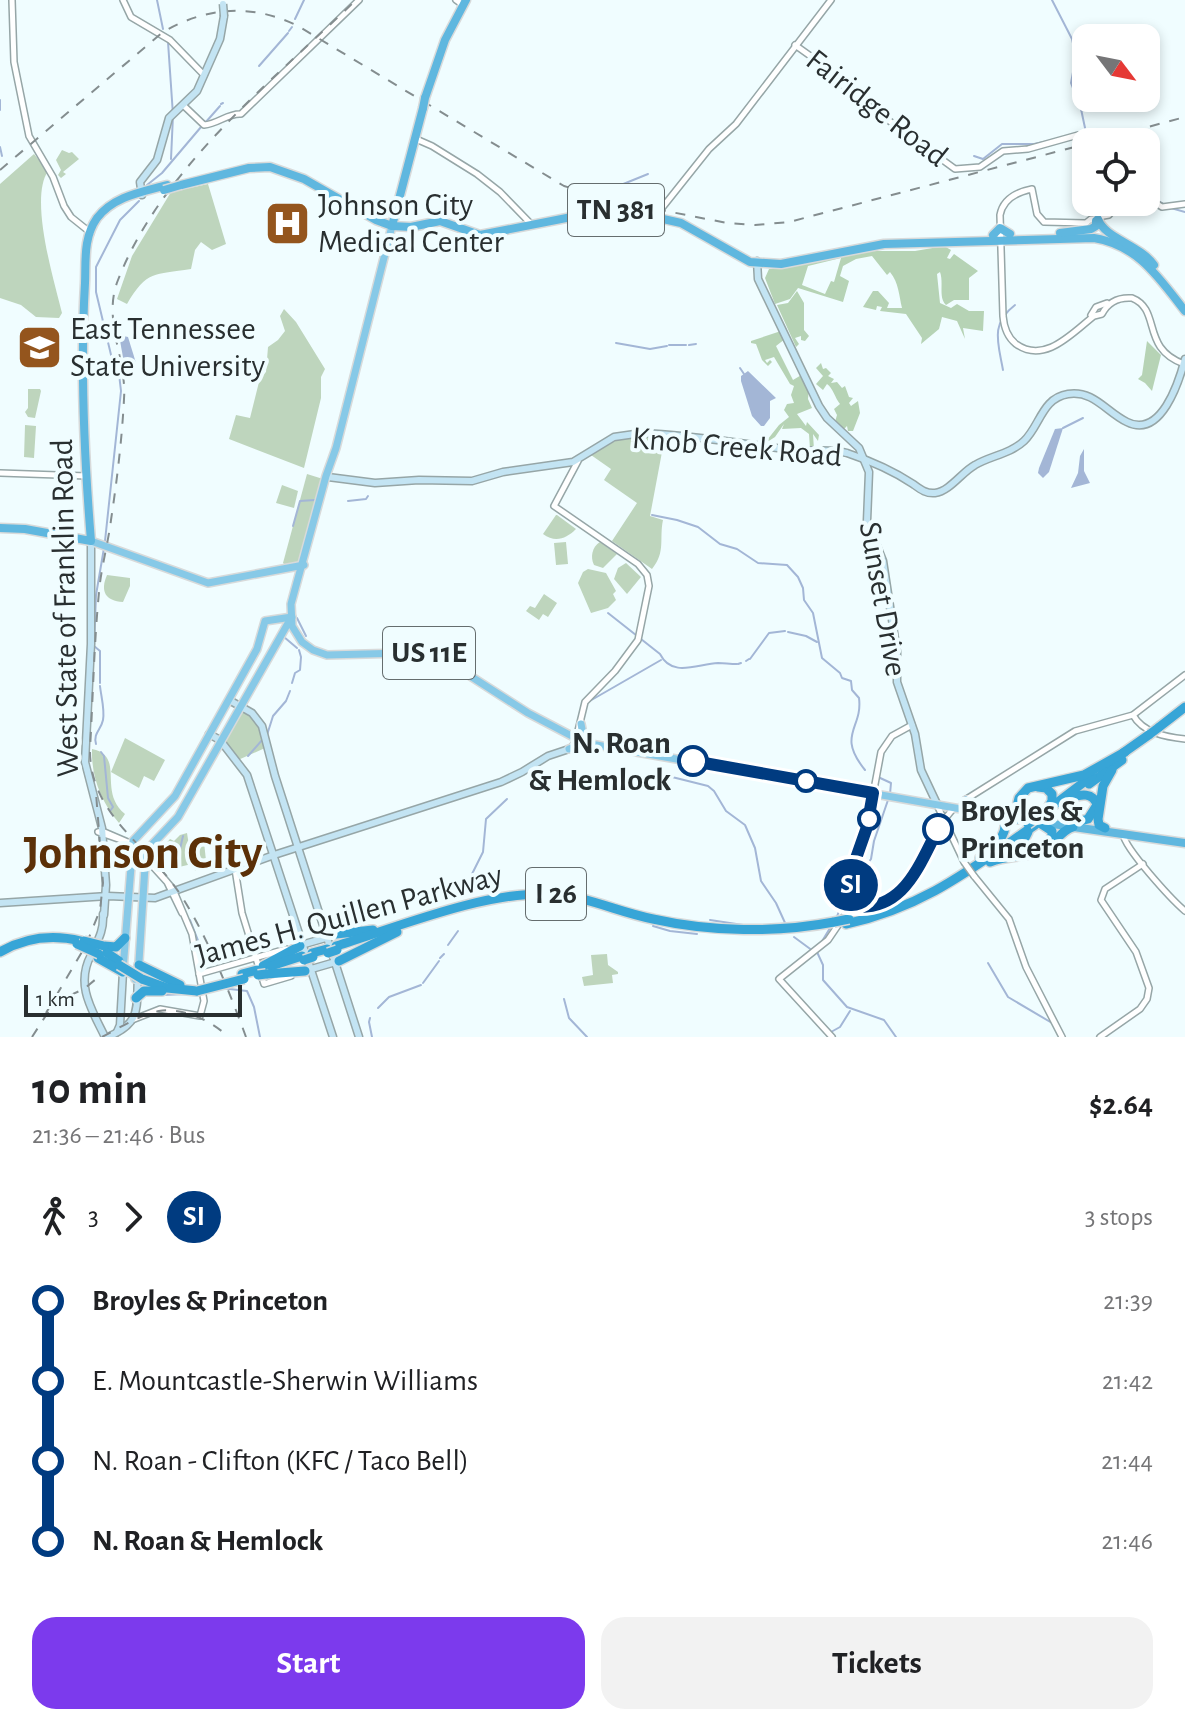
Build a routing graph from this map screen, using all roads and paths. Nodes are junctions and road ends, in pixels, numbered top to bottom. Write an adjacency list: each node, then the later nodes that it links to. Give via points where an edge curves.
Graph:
1 (12, 0): 20 (street, via 14,62 29,136 64,206)
2 (123, 0): 8 (street, via 131,17 168,39)
3 (359, 0): 9 (street, via 241,114 203,125)
4 (831, 0): 7 (street)
5 (223, 2): 8 (main road, bridge, via 222,36)
6 (462, 2): 11 (highway, via 445,40)
7 (795, 45): 10 (street, Fairidge Road, via 955,169 980,167 1003,151); 15 (street)
8 (204, 75): 9 (main road, via 196,94)
9 (183, 105): 12 (main road, via 166,124)
10 (1072, 136)
11 (416, 139): 18 (highway); 19 (street, via 495,187)
12 (143, 187): 18 (highway, West State of Franklin Road, bridge, via 165,188 272,167); 20 (highway, West State of Franklin Road, via 113,206)
13 (1185, 204): 14 (street)
14 (1160, 206)
15 (660, 213): 19 (highway, TN 381, via 609,210); 24 (highway, TN 381)
16 (1105, 216): 17 (street)
17 (1096, 218): 21 (highway, via 1091,229); 22 (street, via 1086,223 1044,222 1032,189 1016,193 1002,207); 23 (highway, via 1101,228 1137,248)
18 (395, 225): 19 (highway, TN 381, via 440,221 484,235); 33 (main road)
19 (528, 227)
20 (90, 233): 34 (highway, West State of Franklin Road, via 81,363)
21 (1060, 233): 22 (highway); 23 (highway, via 1111,237 1137,249)
22 (1001, 234): 24 (highway, via 884,244); 26 (highway, via 1113,242 1146,263); 27 (street, via 1004,327 1019,346 1034,351 1051,348 1097,306 1132,298 1148,314 1157,344 1171,358)
23 (1154, 265): 25 (highway)
24 (757, 266): 30 (main road, via 823,413)
25 (1185, 304)
26 (1185, 311)
27 (1185, 362): 29 (main road, via 1174,393)
28 (1110, 408): 29 (main road, via 1138,422); 29 (main road, Knob Creek Road, via 1133,424); 30 (main road, Knob Creek Road, via 1086,392 1069,392 1051,401 1019,443 933,493)
29 (1151, 419)
30 (864, 460): 31 (main road, Knob Creek Road, via 835,451 640,433 614,437); 46 (main road, Sunset Drive, via 870,475 867,522 883,561 897,682)
31 (578, 461): 33 (main road, Knob Creek Road, via 462,482 375,483); 45 (street, via 555,505 639,562 651,583 641,640 591,699)
32 (0, 472): 34 (street)
33 (330, 474): 37 (main road)
34 (90, 479): 36 (highway, West State of Franklin Road)
35 (0, 529): 36 (highway)
36 (89, 540): 37 (main road, via 213,583); 68 (main road, West State of Franklin Road, via 92,630 85,765)
37 (303, 565): 38 (main road)
38 (292, 598): 39 (main road); 39 (main road)
39 (287, 621): 41 (main road, via 265,621 257,649); 42 (main road); 50 (main road, US 11E, via 321,650 411,650 441,657)
40 (1185, 675): 44 (street)
41 (229, 700): 42 (main road); 48 (main road)
42 (241, 706): 51 (main road); 72 (main road, via 262,726)
43 (1185, 710): 47 (highway, James H. Quillen Parkway / I 26)
44 (1133, 715): 49 (street, via 1144,728); 57 (street, via 1075,731)
45 (580, 723): 50 (main road); 50 (street); 50 (main road, via 582,732)
46 (912, 725): 55 (street, via 884,746); 58 (main road, Sunset Drive, via 920,766)
47 (1156, 732): 52 (highway, James H. Quillen Parkway / I 26); 54 (highway, James H. Quillen Parkway / I 26)
48 (209, 734): 51 (main road); 71 (main road, via 174,799)
49 (1185, 739)
50 (575, 740): 53 (main road, US 11E); 53 (main road, US 11E); 72 (main road, via 501,782)
51 (222, 742): 73 (main road, via 247,775); 74 (main road, via 178,817 146,851)
52 (1141, 746): 56 (highway, James H. Quillen Parkway / I 26); 66 (highway, via 1105,781 1098,821)
53 (633, 750): 55 (main road, US 11E)
54 (1125, 752): 61 (highway, James H. Quillen Parkway / I 26); 61 (highway, via 1080,777 1030,786 1021,793)
55 (873, 793): 58 (main road, US 11E); 84 (street)
56 (1070, 798): 61 (highway, James H. Quillen Parkway / I 26); 63 (highway, via 1089,795 1097,805 1088,819)
57 (966, 800): 59 (street); 60 (main road, via 963,805)
58 (937, 804): 59 (main road, US 11E); 62 (street, Sunset Drive)
59 (954, 807): 60 (main road, US 11E); 62 (street)
60 (972, 810): 61 (main road, US 11E)
61 (1027, 817): 63 (highway, US 11E); 76 (highway, James H. Quillen Parkway / I 26); 76 (highway, via 1006,824 994,846); 78 (highway, James H. Quillen Parkway / I 26)
62 (944, 819): 64 (street); 65 (street, Sunset Drive)
63 (1073, 825): 66 (highway, US 11E); 67 (highway, US 11E); 78 (highway, via 1044,850 1000,858)
64 (939, 828): 65 (street); 84 (street, via 902,891 868,906)
65 (948, 829): 76 (street, Sunset Drive)
66 (1107, 829): 67 (highway); 69 (highway, US 11E)
67 (1094, 830): 69 (highway, US 11E)
68 (102, 832): 71 (street); 80 (main road, West State of Franklin Road)
69 (1123, 833): 70 (highway, US 11E); 75 (street)
70 (1185, 843)
71 (132, 844): 74 (street); 81 (main road)
72 (298, 847): 73 (main road); 88 (main road)
73 (274, 855): 77 (main road); 93 (main road)
74 (147, 861): 79 (street); 79 (street); 82 (main road)
75 (1143, 864): 85 (street); 107 (street, via 1105,889 1101,900 1136,952 1148,997 1140,1009)
76 (963, 867): 86 (highway, James H. Quillen Parkway / I 26, via 900,903); 106 (street, Sunset Drive, bridge, via 1009,919 1026,967)
77 (235, 869): 79 (main road); 96 (street)
78 (956, 880): 86 (highway, James H. Quillen Parkway / I 26, via 906,905)
79 (173, 892): 82 (main road); 97 (street)
80 (105, 896): 81 (main road); 83 (main road); 102 (main road, West State of Franklin Road, via 102,935 85,970 84,989)
81 (128, 897): 82 (main road); 89 (main road)
82 (143, 898): 95 (main road)
83 (0, 903)
84 (849, 906): 105 (street, via 828,940 779,979)
85 (1185, 911)
86 (848, 921): 87 (highway, James H. Quillen Parkway / I 26, bridge, via 765,934 658,925 588,904 544,898 495,903)
87 (403, 928): 88 (highway); 91 (highway, James H. Quillen Parkway / I 26)
88 (332, 936): 91 (main road); 93 (main road)
89 (125, 938): 90 (highway, via 118,947); 94 (main road)
90 (100, 952): 92 (highway, James H. Quillen Parkway, bridge, via 48,939); 94 (highway, James H. Quillen Parkway)
91 (334, 953): 93 (highway, James H. Quillen Parkway / I 26); 104 (main road)
92 (0, 955)
93 (306, 957): 96 (highway, James H. Quillen Parkway / I 26); 96 (highway); 103 (main road)
94 (121, 965): 95 (highway, James H. Quillen Parkway / I 26, bridge); 101 (main road)
95 (141, 971): 98 (highway, James H. Quillen Parkway / I 26, via 162,987); 99 (main road)
96 (260, 971): 97 (street); 98 (highway, James H. Quillen Parkway / I 26, bridge)
97 (202, 974): 100 (street, via 199,1016 160,1009)
98 (181, 988): 99 (highway, via 146,990)
99 (136, 998): 100 (main road)
100 (134, 1019): 101 (main road)
101 (122, 1027): 102 (main road)
102 (110, 1036)
103 (333, 1037)
104 (359, 1037)
105 (832, 1037)
106 (1062, 1037)
107 (1100, 1037)

